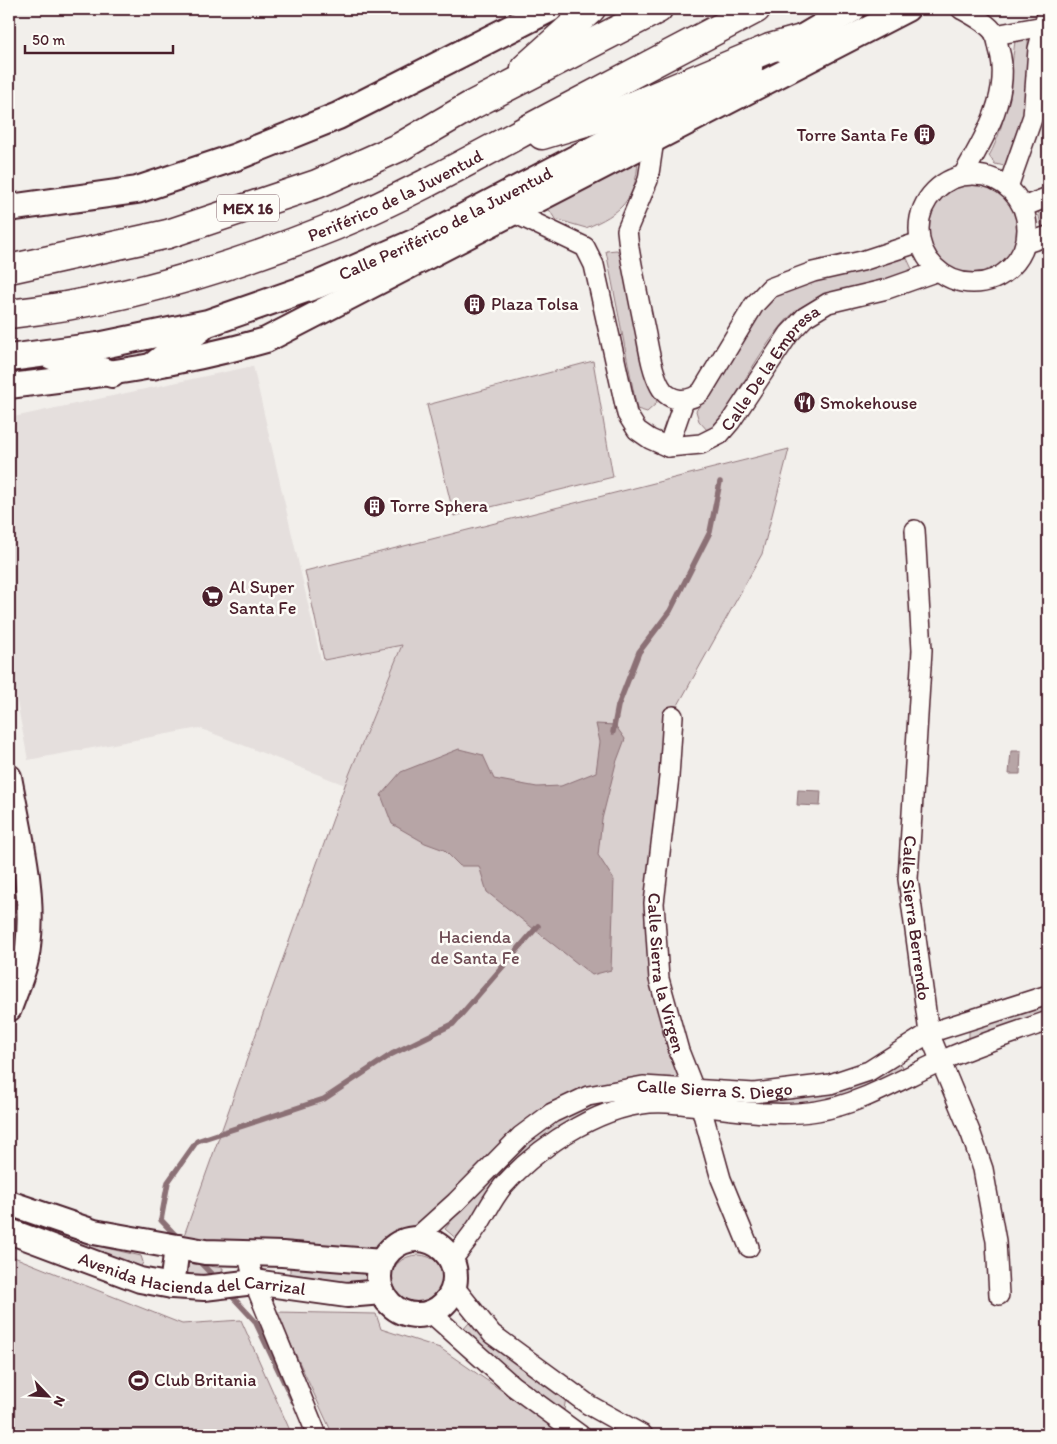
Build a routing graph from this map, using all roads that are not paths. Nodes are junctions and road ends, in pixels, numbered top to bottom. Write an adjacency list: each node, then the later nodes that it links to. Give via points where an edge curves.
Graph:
1 (550, 9): 18 (main road, via 338,116 236,157 137,190)
2 (591, 9): 11 (highway)
3 (658, 9): 11 (highway, MEX 16)
4 (756, 9): 13 (highway, Periférico de la Juventud / MEX 16)
5 (852, 9): 10 (main road, Calle Periférico de la Juventud)
6 (907, 9): 12 (street)
7 (961, 9): 9 (street, via 981,21)
8 (1046, 18): 9 (street); 15 (street, via 1038,49 1033,116)
9 (995, 35): 14 (street, via 1002,58 995,110 984,141)
10 (802, 39): 13 (highway, via 770,48 618,112); 26 (main road, Calle Periférico de la Juventud, via 526,187 416,242 317,286)
11 (483, 100): 23 (highway, MEX 16, via 400,146 317,184 168,234)
12 (654, 140): 19 (street); 31 (street, via 648,180 627,230 629,248 651,360 661,388)
13 (481, 155): 25 (highway, Periférico de la Juventud / MEX 16, via 336,225 240,261 162,285 81,303)
14 (964, 176): 15 (street, via 982,175); 21 (street, via 940,187 924,207 919,224)
15 (1008, 187): 17 (street)
16 (1048, 197): 17 (street)
17 (1023, 207): 22 (street, via 1028,225)
18 (12, 211)
19 (514, 213): 28 (street, via 266,340); 32 (street, via 584,246 594,265 626,414 637,430)
20 (1048, 236): 22 (street)
21 (920, 242): 24 (street, via 926,258); 31 (street, via 786,280 770,288 754,306 702,392)
22 (1026, 243): 24 (street, via 1018,260 1006,273 990,281 972,284 954,281)
23 (9, 269)
24 (938, 271): 32 (street, Calle De la Empresa, via 887,289 828,302 805,317 789,334 731,421 718,435 701,444)
25 (9, 314)
26 (208, 323): 27 (main road, Calle Periférico de la Juventud, via 98,346); 28 (main road)
27 (20, 355): 29 (main road)
28 (153, 366): 29 (street)
29 (112, 374): 30 (street)
30 (11, 387)
31 (684, 401): 32 (street)
32 (668, 447)
33 (915, 530): 40 (street, Calle Sierra Berrendo, via 922,650 908,879)
34 (673, 716): 42 (street, Calle Sierra la Vírgen, via 654,904 659,979)
35 (9, 776): 36 (street)
36 (13, 826): 38 (street, via 30,902 30,918 28,949)
37 (1048, 994): 40 (street, Calle Sierra S. Diego)
38 (9, 1009)
39 (1048, 1021): 41 (street, Calle Sierra S. Diego)
40 (930, 1033): 41 (street, Calle Sierra Berrendo); 42 (street, Calle Sierra S. Diego, via 868,1071 830,1084 754,1093)
41 (940, 1062): 43 (street, Calle Sierra S. Diego, via 859,1100 816,1111 781,1113); 56 (street, Calle Sierra Berrendo, via 983,1169 996,1240)
42 (693, 1089): 43 (street, Calle Sierra la Vírgen); 46 (street, Calle Sierra S. Diego, via 643,1086 588,1096 552,1113 521,1136)
43 (701, 1107): 48 (street, Calle Sierra la Vírgen, via 721,1180); 50 (street, Calle Sierra S. Diego, via 639,1104 616,1110 564,1134 533,1157 502,1187)
44 (9, 1203): 47 (street, Avenida Hacienda del Carrizal, via 94,1232)
45 (9, 1230): 53 (street, Avenida Hacienda del Carrizal, via 140,1280)
46 (415, 1239): 50 (street, via 437,1244); 51 (street, via 400,1243)
47 (177, 1247): 49 (street, Avenida Hacienda del Carrizal); 53 (street)
48 (749, 1247)
49 (248, 1255): 51 (street, Avenida Hacienda del Carrizal, via 282,1254); 52 (street)
50 (452, 1260): 54 (street, via 456,1274)
51 (382, 1262): 55 (street, via 379,1272)
52 (254, 1282): 53 (street, Avenida Hacienda del Carrizal, via 204,1288); 55 (street, Avenida Hacienda del Carrizal, via 346,1296); 59 (street)
53 (172, 1286)
54 (454, 1288): 57 (street, via 446,1303); 58 (street, via 492,1334)
55 (382, 1292): 57 (street, via 402,1313 417,1316)
56 (999, 1295)
57 (431, 1313): 60 (street, via 513,1386)
58 (589, 1406): 61 (street); 62 (street)
59 (316, 1435)
60 (580, 1435)
61 (590, 1435)
62 (643, 1435)

